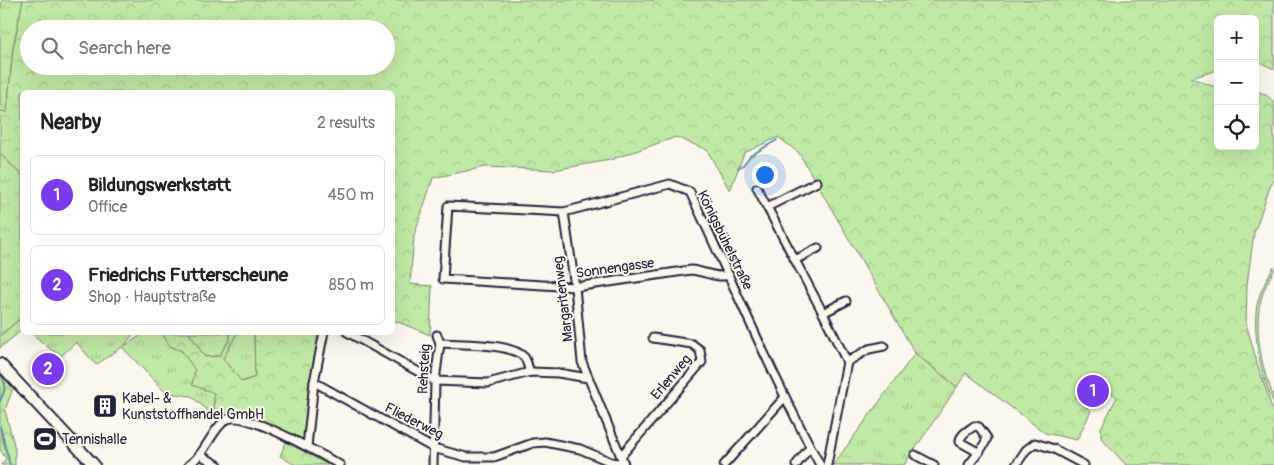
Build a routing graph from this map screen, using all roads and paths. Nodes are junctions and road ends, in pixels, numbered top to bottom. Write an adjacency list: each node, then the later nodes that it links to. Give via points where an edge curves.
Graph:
1 (816, 182): 3 (street)
2 (757, 188): 3 (street)
3 (767, 207): 6 (street)
4 (564, 212): 7 (street, Königsbühelstraße, via 670,184 690,192); 8 (street, Königsbühelstraße, via 448,206); 9 (street, Margaritenweg)
5 (818, 248): 6 (street)
6 (795, 260): 11 (street)
7 (729, 275): 9 (street, Sonnengasse, via 691,270); 24 (street, Königsbühelstraße)
8 (443, 279): 9 (street, Sonnengasse)
9 (575, 287): 21 (street, Margaritenweg, via 582,362)
10 (846, 301): 11 (street)
11 (823, 313): 18 (street)
12 (323, 335): 23 (street)
13 (352, 335): 22 (street)
14 (437, 335): 16 (street, Rehsteig)
15 (653, 338): 31 (street, Erlenweg, via 692,344 700,350 702,362 667,401)
16 (440, 343): 20 (street, via 512,349 524,357); 22 (street, Rehsteig)
17 (884, 346): 18 (street, via 869,349)
18 (846, 362): 40 (street)
19 (0, 364): 32 (main road)
20 (530, 372): 21 (street); 22 (street, via 488,383)
21 (588, 378): 31 (street, Margaritenweg)
22 (436, 381): 27 (street, Rehsteig)
23 (314, 382): 25 (street); 27 (street, Fliederweg)
24 (785, 398): 26 (street, Königsbühelstraße); 37 (street)
25 (307, 446): 29 (street, via 256,423 234,417 221,424); 35 (street)
26 (810, 447): 38 (street); 39 (street, Königsbühelstraße)
27 (433, 448): 31 (street, Fliederweg, via 466,457 489,457 533,443 552,442 580,448 611,462); 36 (street, Rehsteig)
28 (978, 452): 42 (street)
29 (200, 455): 33 (street); 34 (street)
30 (915, 455): 41 (street)
31 (623, 461)
32 (94, 465)
33 (189, 465)
34 (218, 465)
35 (340, 465)
36 (433, 465)
37 (724, 465)
38 (796, 465)
39 (820, 465)
40 (828, 465)
41 (934, 465)
42 (969, 465)
43 (1016, 465): 44 (street, via 1035,443)
44 (1084, 465)

